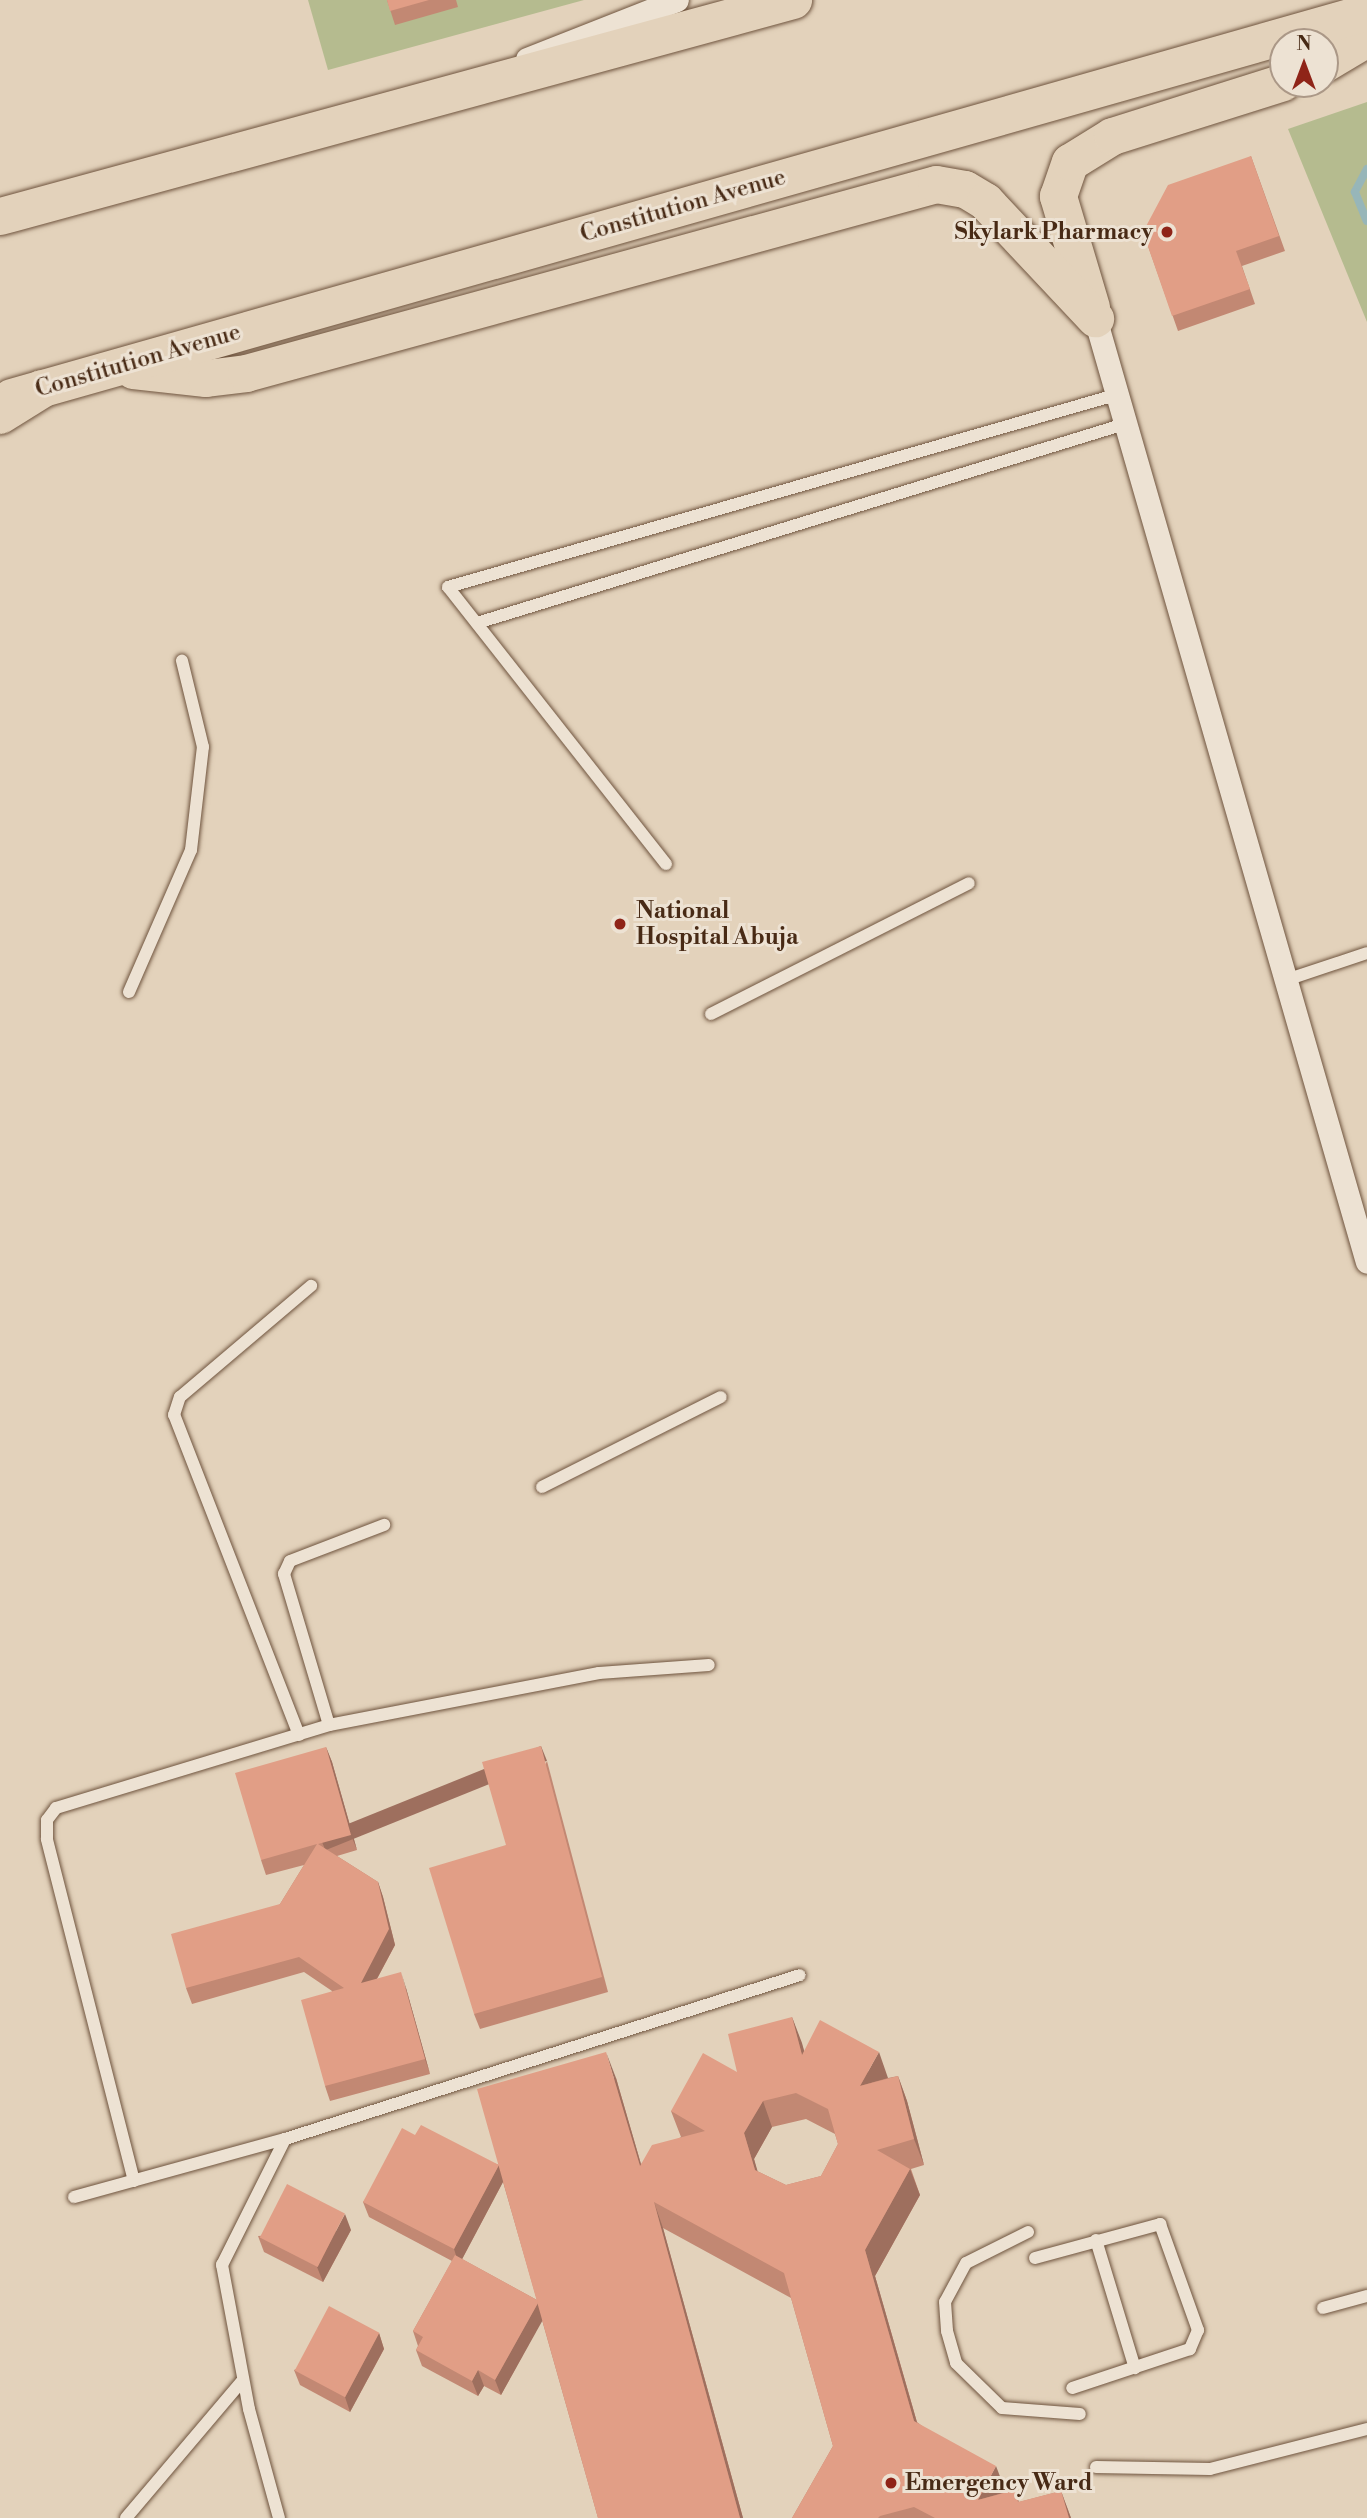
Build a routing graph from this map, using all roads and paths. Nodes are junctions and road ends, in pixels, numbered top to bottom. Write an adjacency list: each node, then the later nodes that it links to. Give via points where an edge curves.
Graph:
1 (677, 0): 7 (street, via 576,35)
2 (793, 0): 7 (main road)
3 (1367, 12): 10 (main road, Constitution Avenue)
4 (1367, 38): 5 (main road)
5 (1339, 55)
6 (1269, 86): 9 (main road, via 1089,146 1070,162 1060,183 1060,209)
7 (469, 87): 8 (main road)
8 (0, 216)
9 (1095, 318): 10 (main road, via 985,201 965,189 936,184 246,373 206,378); 12 (street)
10 (114, 369): 11 (main road, Constitution Avenue)
11 (41, 389): 13 (main road, Constitution Avenue); 14 (highway)
12 (1119, 394): 15 (street); 16 (lane, via 448,587)
13 (0, 400)
14 (0, 415)
15 (1128, 423): 16 (lane); 21 (street)
16 (477, 623): 18 (lane, via 637,821)
17 (182, 661): 22 (lane, via 203,747 191,850)
18 (666, 864)
19 (969, 883): 23 (lane)
20 (1367, 953): 21 (lane)
21 (1286, 980): 24 (street)
22 (129, 992)
23 (711, 1014)
24 (1367, 1262)
25 (311, 1286): 31 (lane, via 180,1397 174,1415)
26 (721, 1397): 27 (lane)
27 (542, 1487)
28 (384, 1525): 30 (lane, via 290,1561 284,1574)
29 (709, 1665): 30 (lane, via 599,1673)
30 (329, 1725): 31 (lane)
31 (299, 1735): 34 (lane, via 74,1799 47,1820)
32 (800, 1975): 33 (lane)
33 (285, 2139): 34 (lane); 42 (lane, via 222,2264)
34 (134, 2181): 35 (lane)
35 (74, 2197)
36 (1028, 2232): 44 (lane, via 966,2263 945,2302 956,2363 1002,2408)
37 (1096, 2240): 38 (lane); 41 (lane); 41 (lane, via 1152,2223 1166,2230 1198,2330 1190,2349)
38 (1035, 2258)
39 (1367, 2296): 40 (lane)
40 (1323, 2308)
41 (1135, 2368): 43 (lane)
42 (243, 2380): 47 (lane); 48 (lane)
43 (1072, 2388)
44 (1080, 2414)
45 (1367, 2429): 46 (lane, via 1219,2468)
46 (1096, 2467)
47 (126, 2518)
48 (279, 2518)

